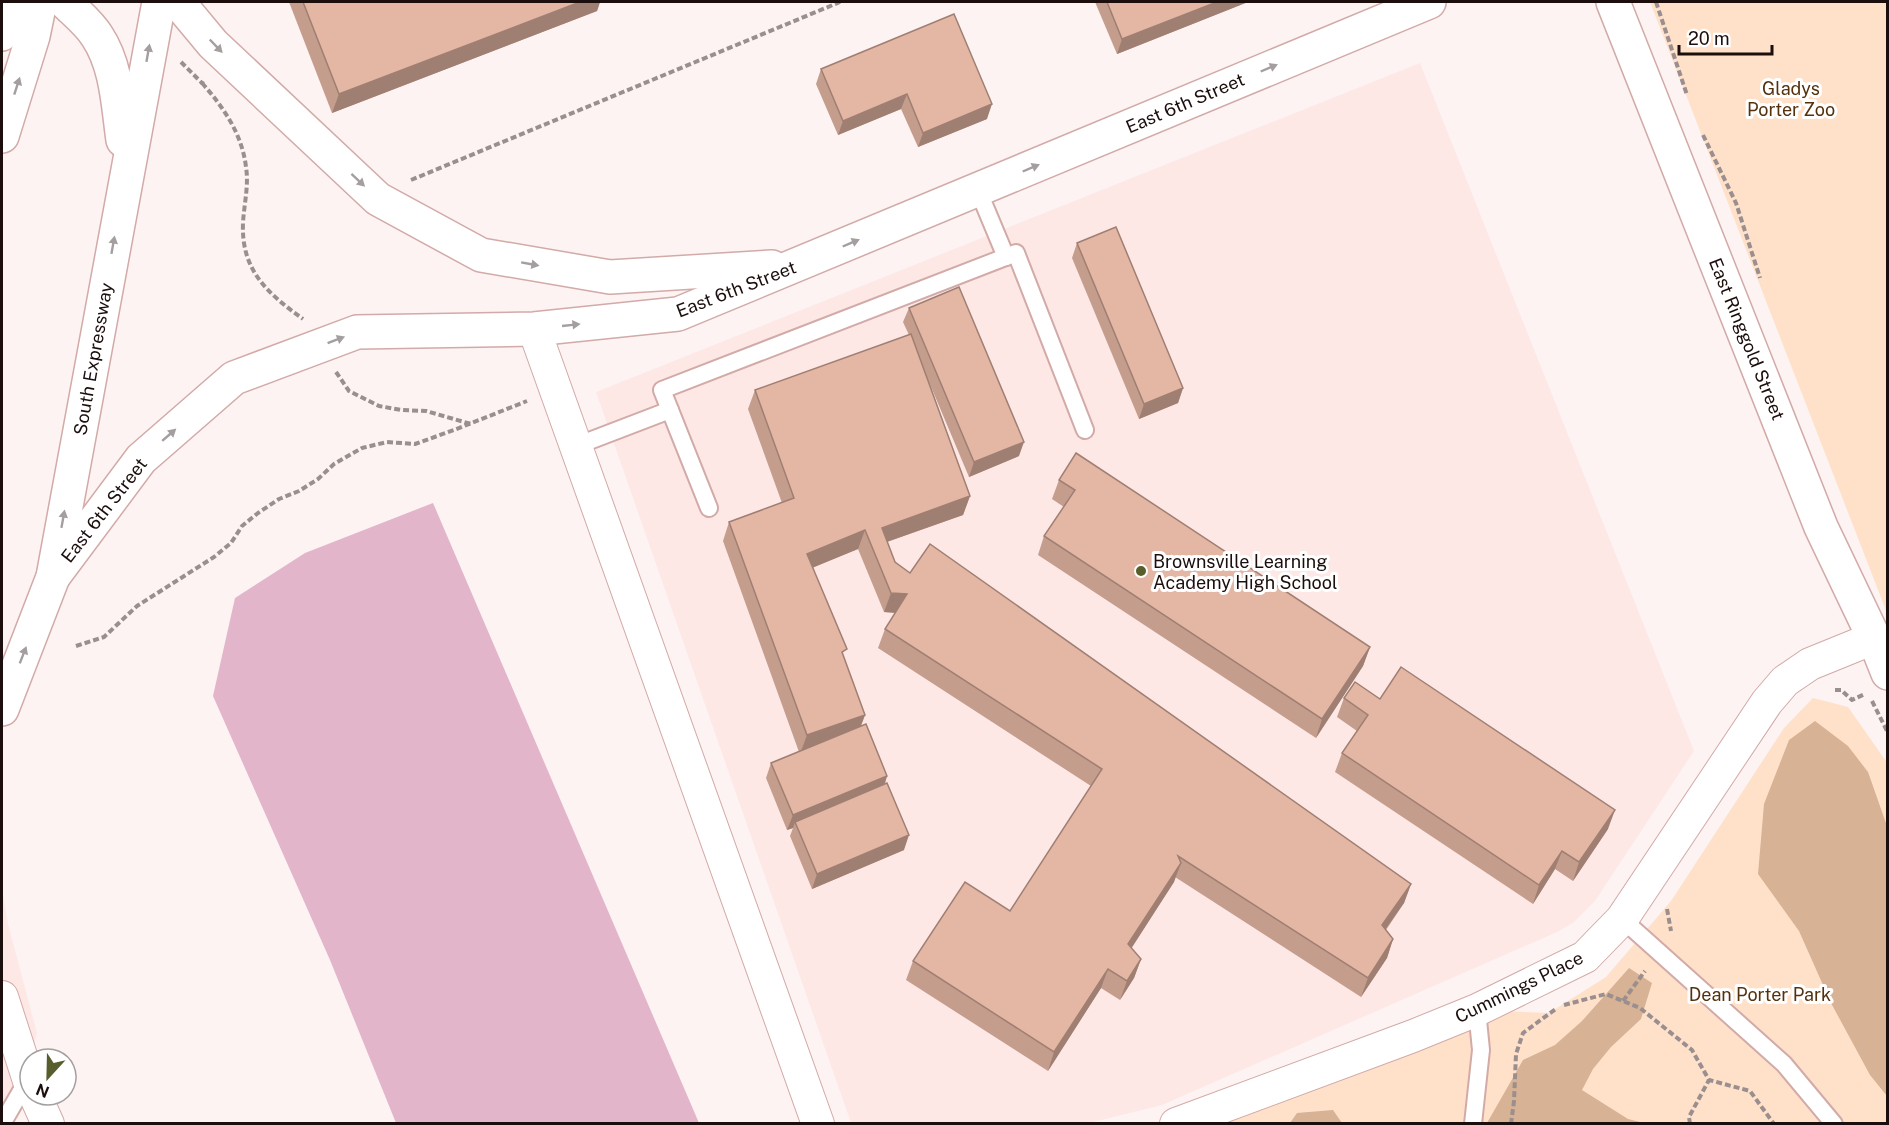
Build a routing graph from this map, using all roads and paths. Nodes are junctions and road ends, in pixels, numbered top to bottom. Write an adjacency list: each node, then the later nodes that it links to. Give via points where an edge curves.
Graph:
1 (40, 2): 8 (main road)
2 (64, 2): 11 (main road, via 96,34 108,58)
3 (159, 2): 11 (main road, South Expressway, one-way to 3)
4 (178, 2): 15 (main road, one-way to 15, via 213,44 378,199 481,255 610,277)
5 (840, 2): 12 (path)
6 (1429, 2): 13 (main road, East 6th Street, one-way to 6)
7 (1613, 2): 26 (main road, East Ringgold Street, via 1821,526)
8 (12, 21): 10 (main road, one-way to 8)
9 (202, 83): 16 (path, via 225,110 239,139 247,168 243,244 254,271 280,303)
10 (2, 136)
11 (127, 169): 25 (main road, South Expressway, one-way to 11)
12 (407, 181)
13 (978, 190): 14 (lane); 15 (main road, East 6th Street, one-way to 13)
14 (1006, 257): 20 (lane, via 662,390); 22 (lane, via 1016,253)
15 (797, 265): 17 (main road, East 6th Street, one-way to 15, via 678,314)
16 (308, 323)
17 (534, 329): 23 (street); 25 (main road, East 6th Street, one-way to 17, via 141,459 234,378 357,332)
18 (335, 372): 21 (path, via 349,391 379,406 426,411)
19 (533, 409): 21 (path, via 528,401)
20 (670, 410): 23 (lane); 24 (lane)
21 (471, 424): 27 (path, via 415,444 387,442 362,448 299,491 258,513 242,526 231,543 137,606 104,637)
22 (1085, 430)
23 (576, 446): 43 (street)
24 (709, 508)
25 (53, 577): 30 (main road, South Expressway, one-way to 25)
26 (1874, 638): 28 (main road, East Ringgold Street); 32 (street, Cummings Place, via 1810,664 1785,681)
27 (76, 646)
28 (1878, 682): 29 (path, via 1852,699)
29 (1831, 689)
30 (2, 709)
31 (1666, 907): 33 (path, via 1671,935)
32 (1622, 919): 33 (lane); 36 (street, Cummings Place, via 1586,957)
33 (1659, 952): 35 (path); 49 (lane, via 1784,1064)
34 (2, 997): 37 (street)
35 (1623, 1001): 38 (path, via 1640,1008 1692,1050); 46 (path, via 1606,994 1562,1005 1523,1033 1516,1054)
36 (1477, 1010): 44 (street, Cummings Place); 45 (lane, via 1481,1050)
37 (18, 1047)
38 (1709, 1080): 47 (path, via 1689,1117); 48 (path, via 1750,1091)
39 (18, 1103): 41 (lane)
40 (40, 1107): 42 (street)
41 (2, 1124)
42 (48, 1124)
43 (818, 1124)
44 (1176, 1124)
45 (1473, 1124)
46 (1511, 1124)
47 (1690, 1124)
48 (1774, 1124)
49 (1834, 1124)

